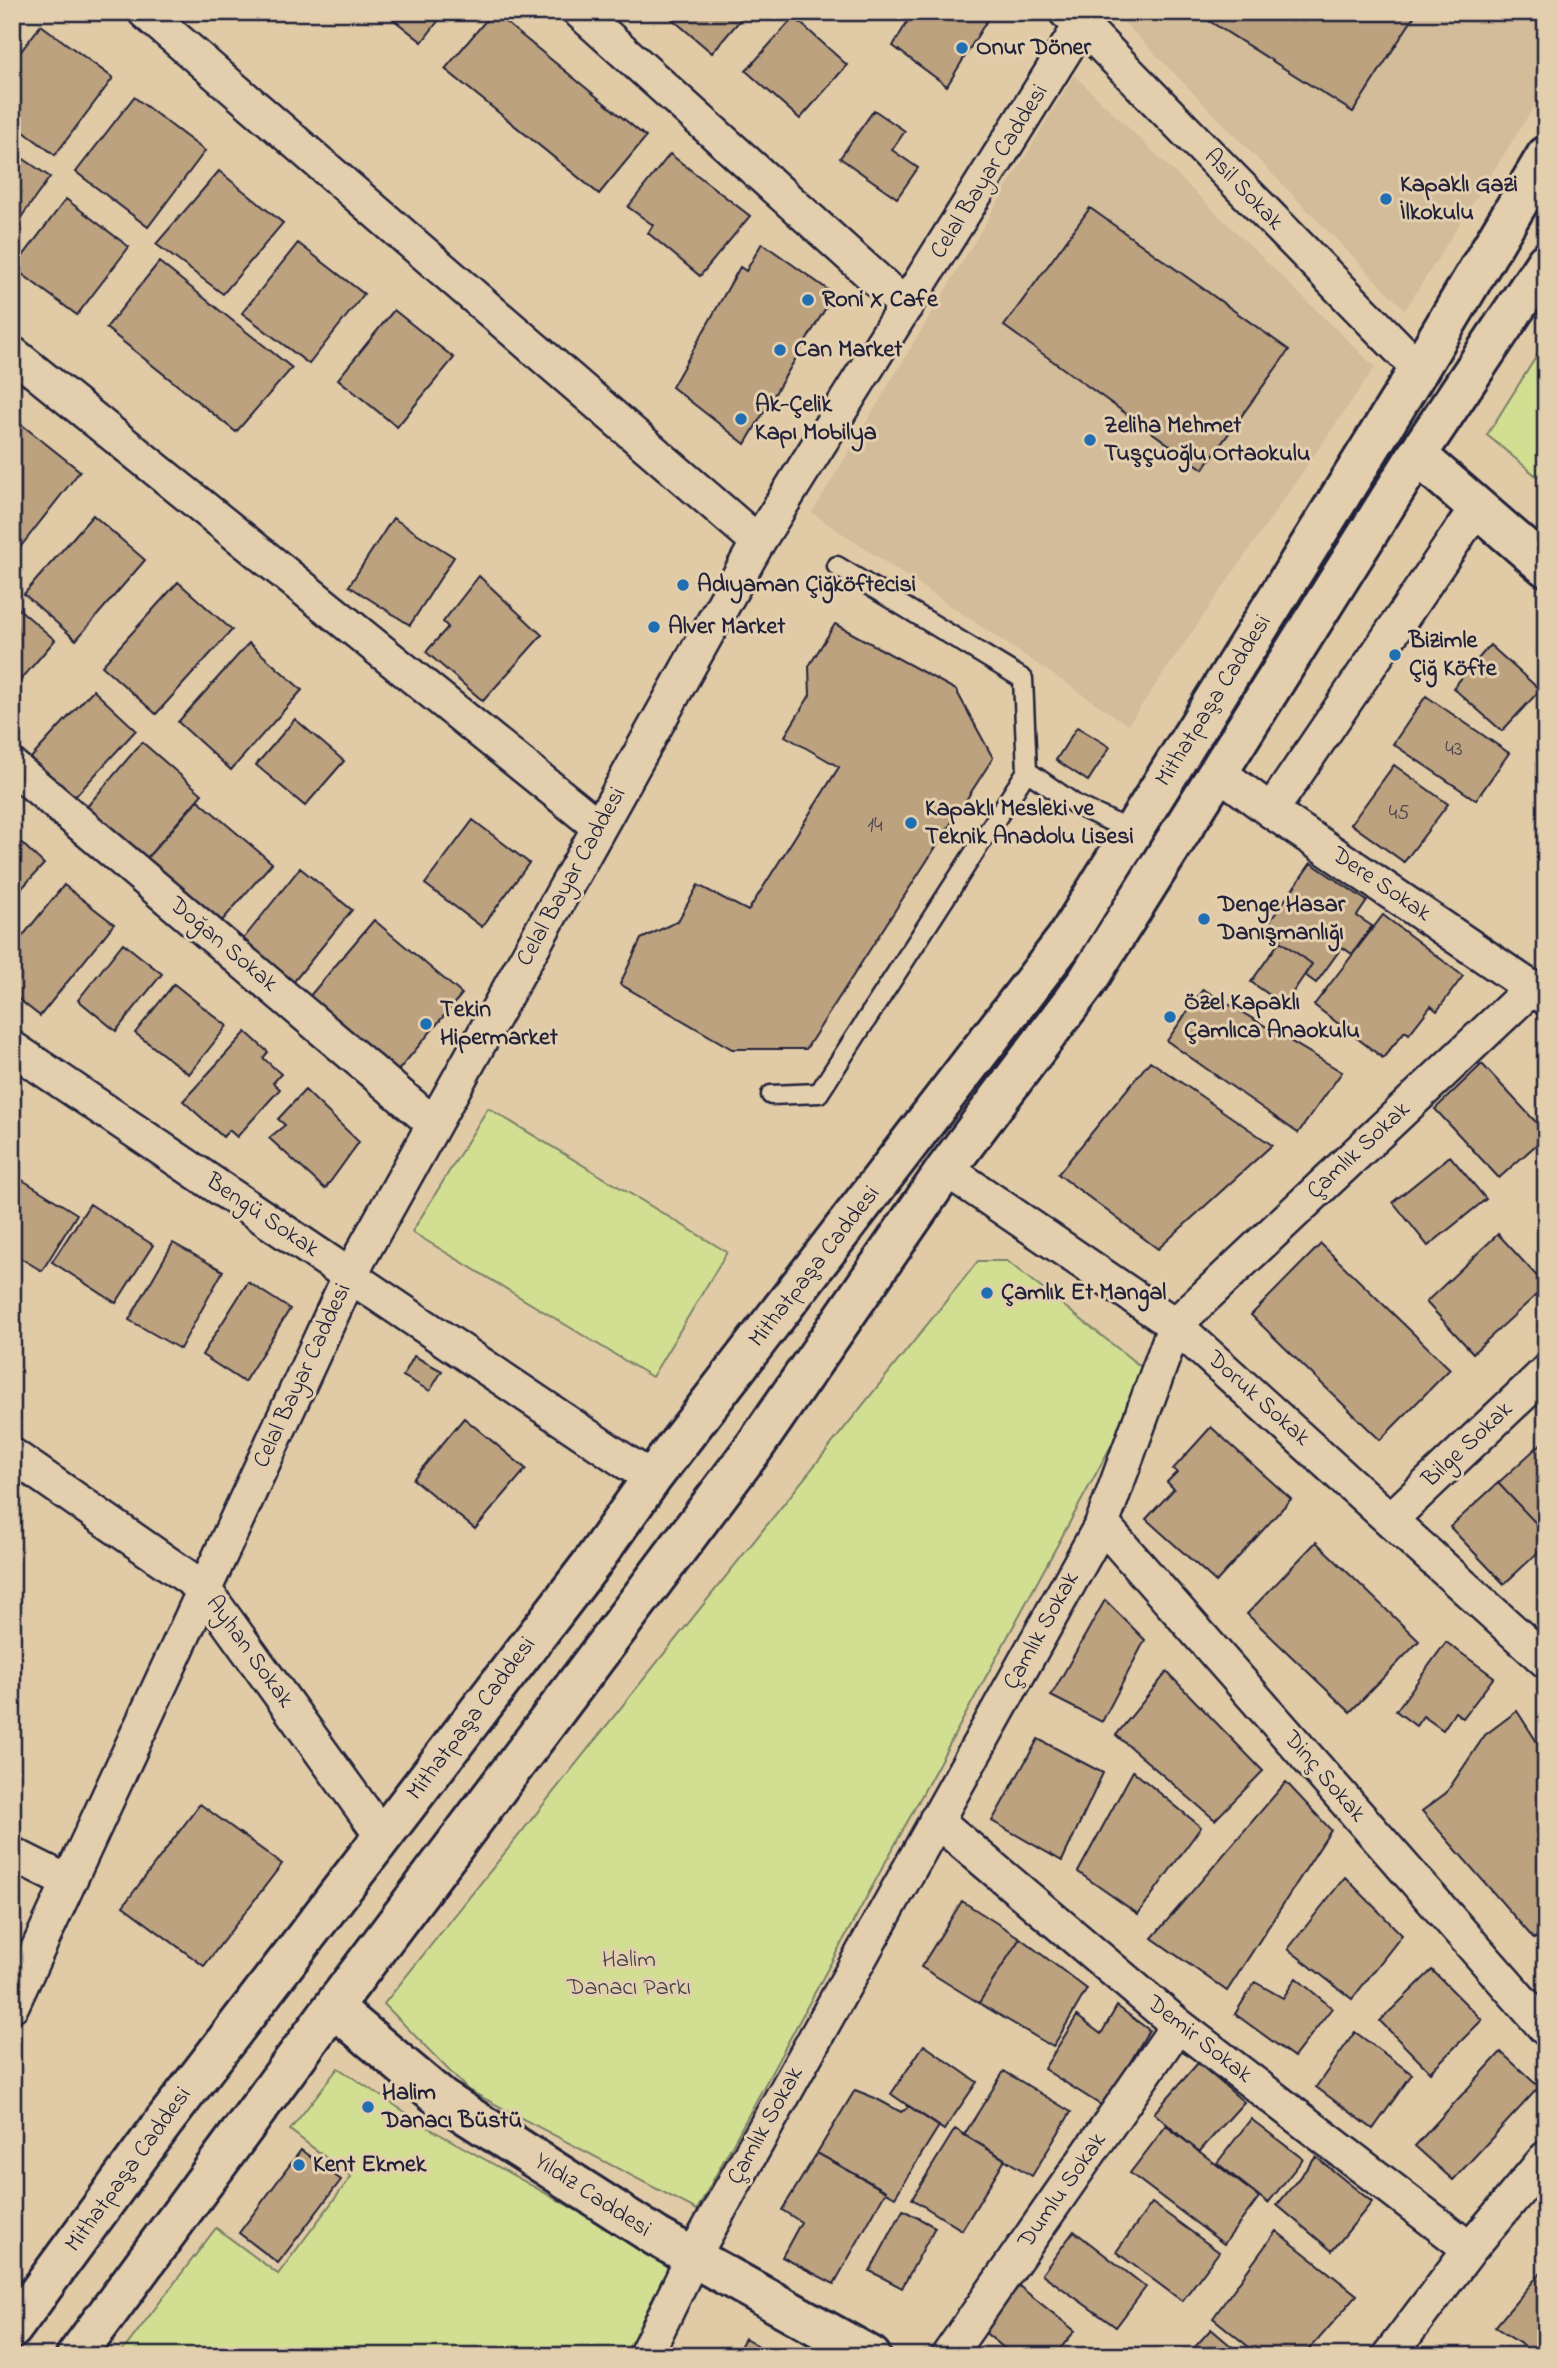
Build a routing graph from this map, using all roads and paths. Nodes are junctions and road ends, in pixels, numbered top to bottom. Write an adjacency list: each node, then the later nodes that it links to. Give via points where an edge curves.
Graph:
1 (145, 12): 11 (street)
2 (580, 12): 6 (street)
3 (1079, 17): 6 (street, Celal Bayar Caddesi); 8 (street, Asil Sokak)
4 (1546, 156): 8 (street, Mithatpaşa Caddesi)
5 (1546, 262): 9 (street, Mithatpaşa Caddesi)
6 (906, 306): 11 (street, Celal Bayar Caddesi)
7 (12, 353): 18 (street)
8 (1419, 369): 19 (street, Mithatpaşa Caddesi)
9 (1417, 455): 10 (street); 16 (street, Mithatpaşa Caddesi)
10 (1477, 507): 13 (street); 17 (street)
11 (758, 542): 18 (street, Celal Bayar Caddesi)
12 (837, 566): 15 (lane, via 1023,678)
13 (1546, 567)
14 (12, 766): 23 (street, Doğan Sokak)
15 (1027, 771): 19 (lane, via 1076,805); 22 (lane, via 819,1093)
16 (1217, 771): 17 (street, Dere Sokak); 24 (street, Mithatpaşa Caddesi, via 1086,984)
17 (1272, 811): 20 (street, Dere Sokak)
18 (600, 827): 23 (street, Celal Bayar Caddesi)
19 (1133, 832): 29 (street, Mithatpaşa Caddesi, via 1066,939)
20 (1539, 993): 26 (street, Çamlık Sokak)
21 (12, 1048): 25 (street, Bengü Sokak)
22 (771, 1095)
23 (434, 1124): 25 (street, Celal Bayar Caddesi)
24 (946, 1169): 26 (street, Doruk Sokak); 39 (street, Mithatpaşa Caddesi, via 755,1446)
25 (350, 1275): 29 (street, Bengü Sokak); 32 (street, Celal Bayar Caddesi)
26 (1175, 1325): 30 (street, Doruk Sokak); 31 (street, Çamlık Sokak)
27 (1546, 1372): 30 (street, Bilge Sokak)
28 (12, 1455): 32 (street, Ayhan Sokak)
29 (652, 1478): 35 (street, Mithatpaşa Caddesi)
30 (1391, 1518): 33 (street, Doruk Sokak)
31 (1102, 1524): 34 (street, Çamlık Sokak); 41 (street, Dinç Sokak)
32 (203, 1588): 35 (street, Ayhan Sokak); 37 (street, Celal Bayar Caddesi)
33 (1546, 1661)
34 (936, 1821): 40 (street, Demir Sokak); 44 (street, Çamlık Sokak)
35 (382, 1836): 45 (street, Mithatpaşa Caddesi)
36 (12, 1854): 37 (street)
37 (68, 1882): 38 (street, Celal Bayar Caddesi)
38 (12, 2004)
39 (332, 2007): 44 (street, Yıldız Caddesi, via 442,2099); 46 (street, Mithatpaşa Caddesi)
40 (1178, 2025): 43 (street, Demir Sokak); 49 (street, Dumlu Sokak)
41 (1546, 2029)
42 (1546, 2158): 43 (street)
43 (1470, 2249): 50 (street)
44 (692, 2257): 47 (street, Çamlık Sokak); 48 (street, Yıldız Caddesi)
45 (12, 2329)
46 (76, 2356)
47 (645, 2356)
48 (871, 2356)
49 (948, 2356)
50 (1389, 2356)

